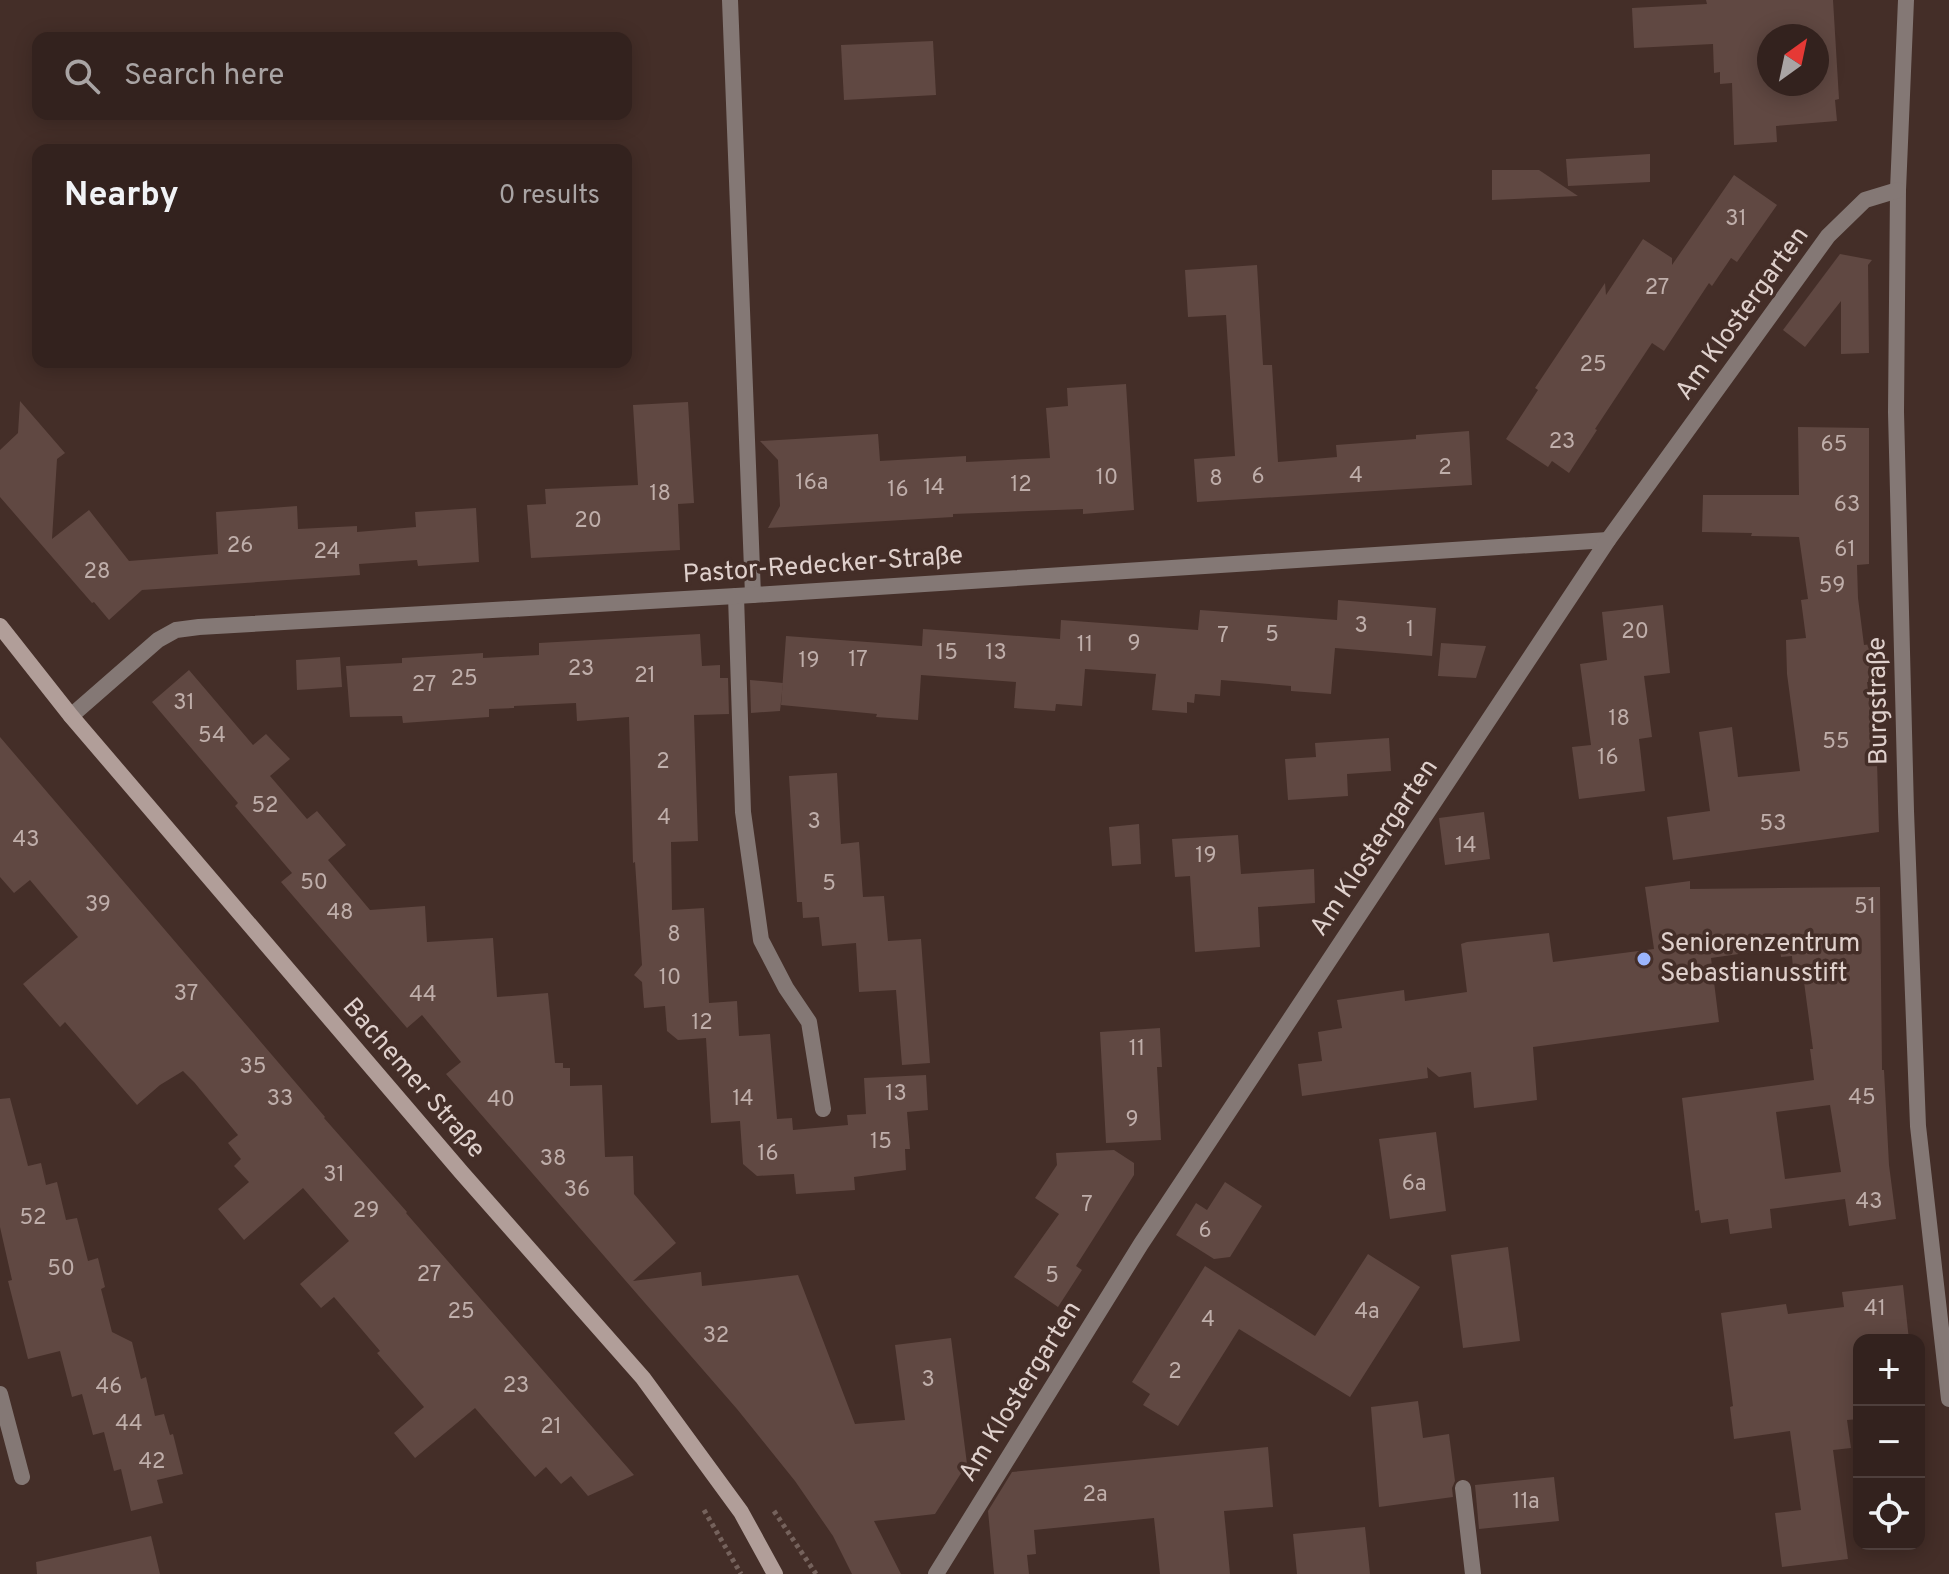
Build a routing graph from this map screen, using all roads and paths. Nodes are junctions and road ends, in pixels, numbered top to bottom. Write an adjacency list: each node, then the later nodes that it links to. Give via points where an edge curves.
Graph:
1 (730, 0): 5 (street)
2 (1906, 0): 3 (street, Burgstraße)
3 (1898, 190): 4 (street, Am Klostergarten, via 1865,200 1828,236); 10 (street, Burgstraße, via 1896,412 1916,1086)
4 (1608, 540): 5 (street, Pastor-Redecker-Straße); 14 (street, Am Klostergarten, via 1141,1244)
5 (744, 596): 7 (street, Pastor-Redecker-Straße, via 176,630); 8 (street, via 743,812 761,940 809,1022)
6 (0, 626): 7 (street, Bachemer Straße)
7 (71, 716): 13 (street, Bachemer Straße, via 643,1378 741,1512)
8 (823, 1109)
9 (0, 1394): 11 (street)
10 (1949, 1399)
11 (22, 1477)
12 (1463, 1488): 15 (street)
13 (775, 1574)
14 (936, 1574)
15 (1473, 1574)

